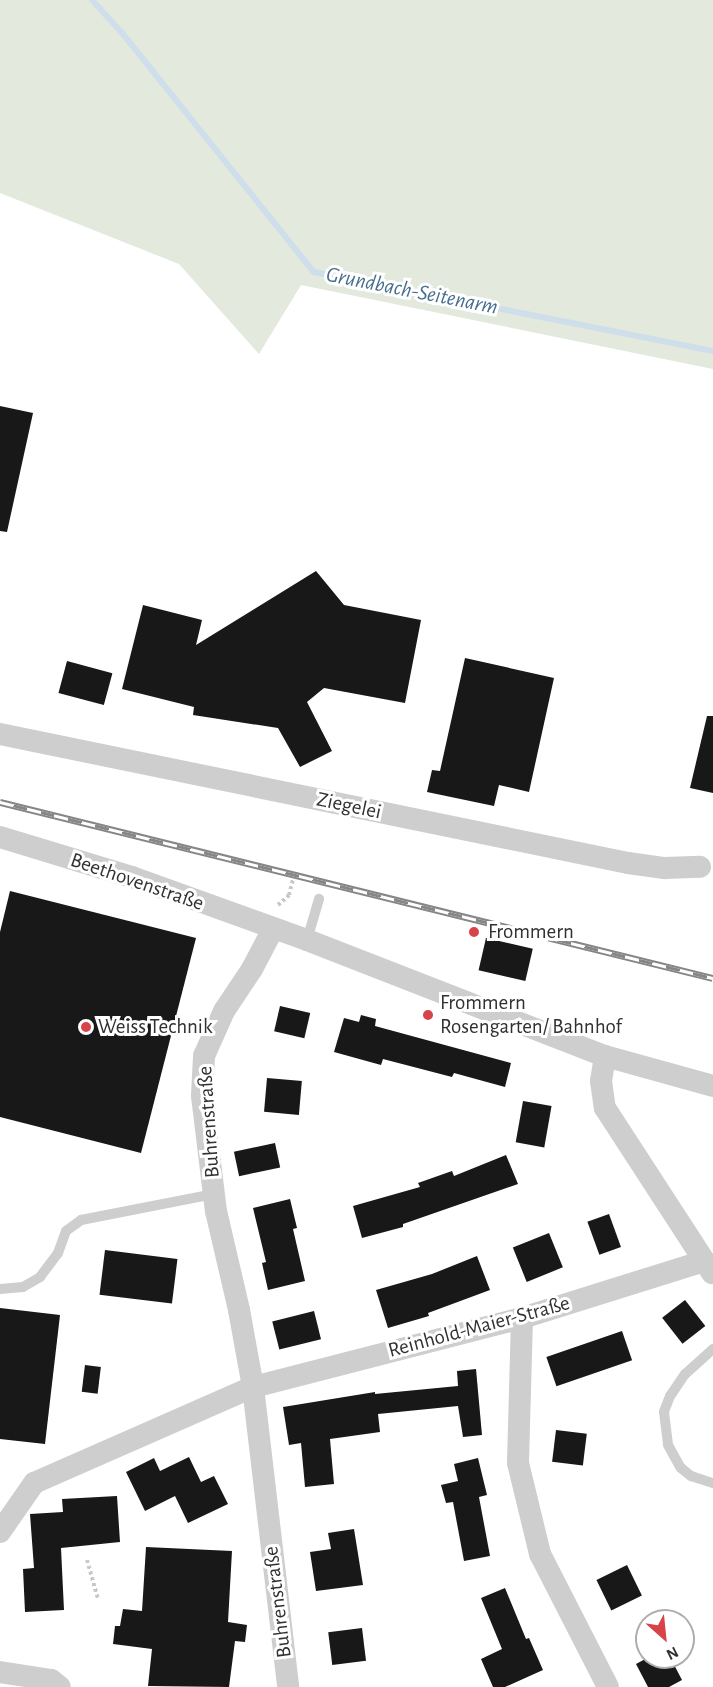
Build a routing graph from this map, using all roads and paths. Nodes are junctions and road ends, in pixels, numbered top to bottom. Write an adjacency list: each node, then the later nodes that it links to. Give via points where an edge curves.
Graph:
1 (0, 734): 3 (street, Ziegelei, via 628,863)
2 (0, 837): 7 (street, Beethovenstraße, via 132,877)
3 (700, 867)
4 (293, 879): 6 (path, via 290,895)
5 (319, 898): 8 (lane)
6 (278, 905)
7 (273, 929): 8 (street); 11 (street, Buhrenstraße, via 224,1011 204,1056 202,1096)
8 (307, 940): 9 (street)
9 (604, 1056): 10 (street); 12 (street, via 600,1081 605,1108)
10 (713, 1086)
11 (214, 1194): 13 (lane, via 81,1220 66,1231 58,1253 40,1278 23,1287); 16 (street, Buhrenstraße)
12 (708, 1268): 14 (street, Reinhold-Maier-Straße)
13 (0, 1289)
14 (522, 1318): 16 (street, Reinhold-Maier-Straße); 24 (street, via 518,1463 540,1554)
15 (713, 1349): 17 (lane, via 685,1374 664,1412 668,1445 681,1468)
16 (253, 1387): 18 (street, Reinhold-Maier-Straße, via 34,1483); 23 (street, Buhrenstraße)
17 (713, 1483)
18 (0, 1532)
19 (87, 1560): 20 (path)
20 (98, 1599)
21 (0, 1672): 22 (street, via 51,1680)
22 (60, 1687)
23 (288, 1687)
24 (608, 1687)

